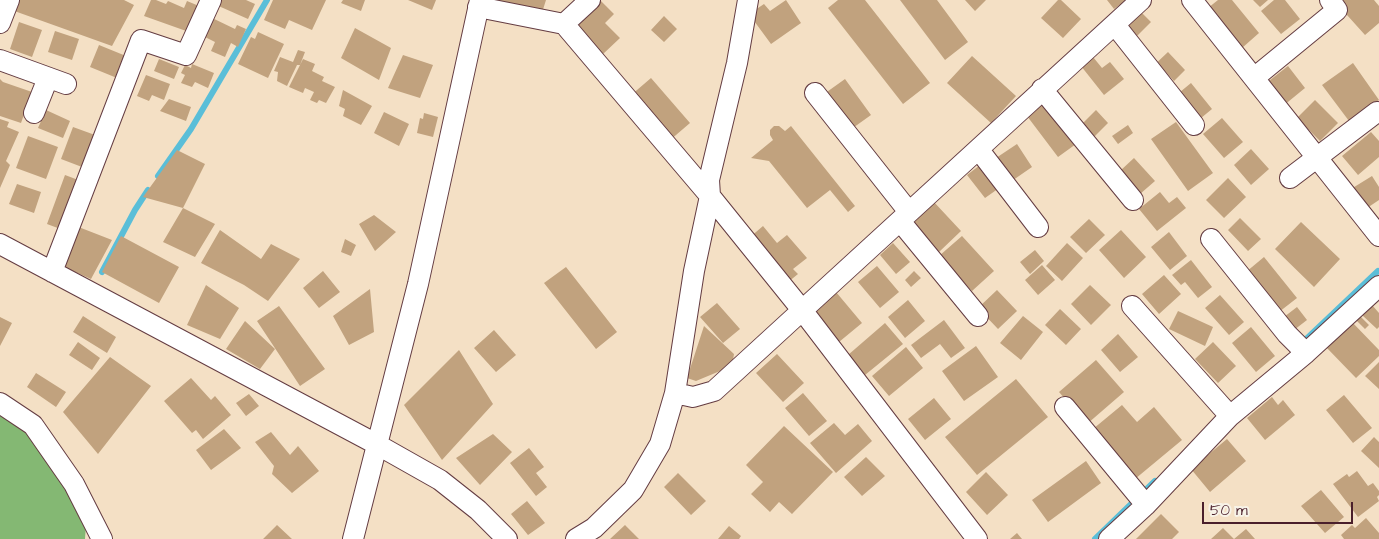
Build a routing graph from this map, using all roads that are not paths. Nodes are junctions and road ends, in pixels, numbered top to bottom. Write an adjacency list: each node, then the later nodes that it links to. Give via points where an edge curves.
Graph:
1 (9, 0): 9 (street)
2 (211, 0): 29 (street, via 186,55 140,40)
3 (590, 0): 10 (street)
4 (748, 0): 22 (street, via 709,180)
5 (1141, 0): 11 (street)
6 (1192, 0): 13 (street)
7 (1330, 0): 13 (street, via 1337,10)
8 (479, 4): 10 (street); 39 (street, via 418,284)
9 (0, 24)
10 (564, 24): 22 (street)
11 (1115, 25): 14 (street); 18 (street)
12 (0, 60): 17 (street, via 57,81)
13 (1254, 78): 20 (street)
14 (1042, 89): 19 (street); 23 (street)
15 (815, 93): 24 (street)
16 (1377, 112): 20 (street)
17 (34, 113)
18 (1194, 125)
19 (979, 150): 24 (street); 25 (street)
20 (1318, 157): 21 (street); 26 (street)
21 (1290, 178)
22 (710, 196): 32 (street); 35 (street, via 694,271)
23 (1133, 200)
24 (904, 217): 32 (street); 33 (street)
25 (1038, 228)
26 (1379, 236)
27 (1211, 239): 34 (street)
28 (0, 244): 29 (street)
29 (52, 272): 39 (street)
30 (1379, 286): 34 (street)
31 (1132, 306): 38 (street)
32 (802, 310): 35 (street, via 714,391 693,397); 45 (street)
33 (978, 316)
34 (1304, 351): 38 (street)
35 (676, 393): 44 (street, via 660,444 633,490 594,528)
36 (0, 402): 41 (street, via 33,425 74,484)
37 (1066, 407): 40 (street)
38 (1230, 416): 40 (street)
39 (378, 445): 42 (street); 43 (street, via 440,480 478,510)
40 (1145, 504): 46 (street)
41 (102, 539)
42 (353, 539)
43 (506, 539)
44 (576, 539)
45 (977, 539)
46 (1109, 539)

